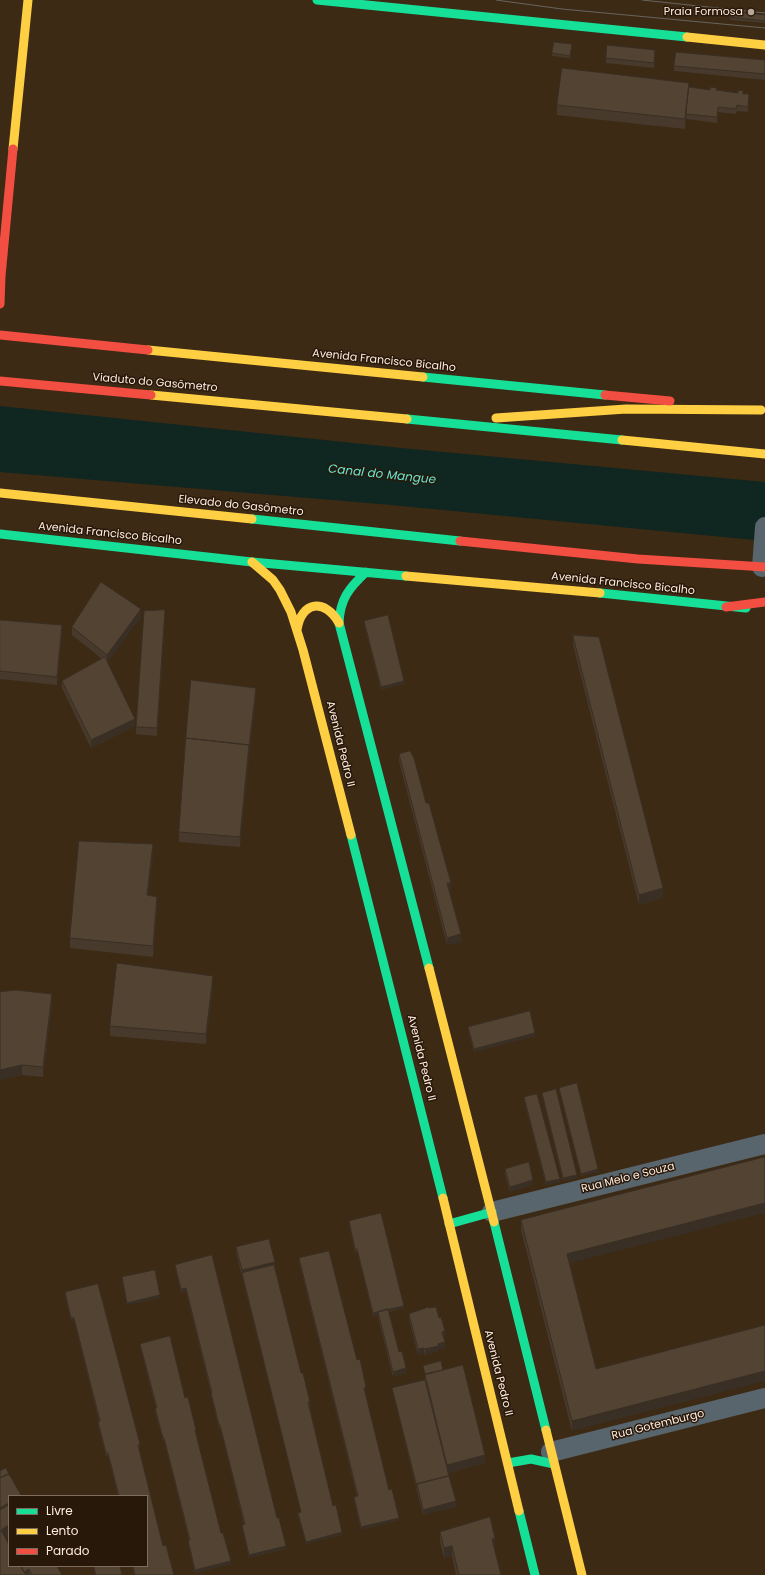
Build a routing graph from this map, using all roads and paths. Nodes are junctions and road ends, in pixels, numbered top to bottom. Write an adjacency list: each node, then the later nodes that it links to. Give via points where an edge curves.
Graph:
1 (28, 0): 4 (main road)
2 (317, 0): 3 (main road)
3 (765, 45)
4 (0, 304)
5 (8, 328): 7 (main road)
6 (0, 335): 7 (main road, Avenida Francisco Bicalho)
7 (22, 337): 9 (main road, Avenida Francisco Bicalho)
8 (0, 381): 10 (main road, Viaduto do Gasômetro)
9 (763, 410): 10 (main road, via 626,409)
10 (450, 423): 11 (main road)
11 (765, 454)
12 (0, 493): 16 (main road, Elevado do Gasômetro, via 638,559)
13 (0, 534): 15 (main road, Avenida Francisco Bicalho)
14 (764, 535): 16 (street)
15 (252, 562): 17 (main road, Avenida Francisco Bicalho); 22 (main road, Avenida Pedro II, via 267,572 280,587)
16 (763, 567)
17 (366, 572): 19 (main road, Avenida Francisco Bicalho); 21 (main road, via 344,596)
18 (765, 602): 19 (main road)
19 (726, 607): 20 (main road, Avenida Francisco Bicalho)
20 (765, 610)
21 (338, 623): 22 (main road, via 332,611 322,606 311,607 298,619); 24 (main road)
22 (297, 630): 25 (main road, Avenida Pedro II)
23 (765, 1144): 24 (street, Rua Melo e Souza)
24 (492, 1212): 25 (main road); 27 (main road)
25 (449, 1224): 28 (main road, Avenida Pedro II)
26 (765, 1398): 27 (street, Rua Gotemburgo)
27 (553, 1458): 28 (main road, via 528,1458); 30 (main road)
28 (508, 1463): 29 (main road, Avenida Pedro II)
29 (535, 1575)
30 (582, 1575)

